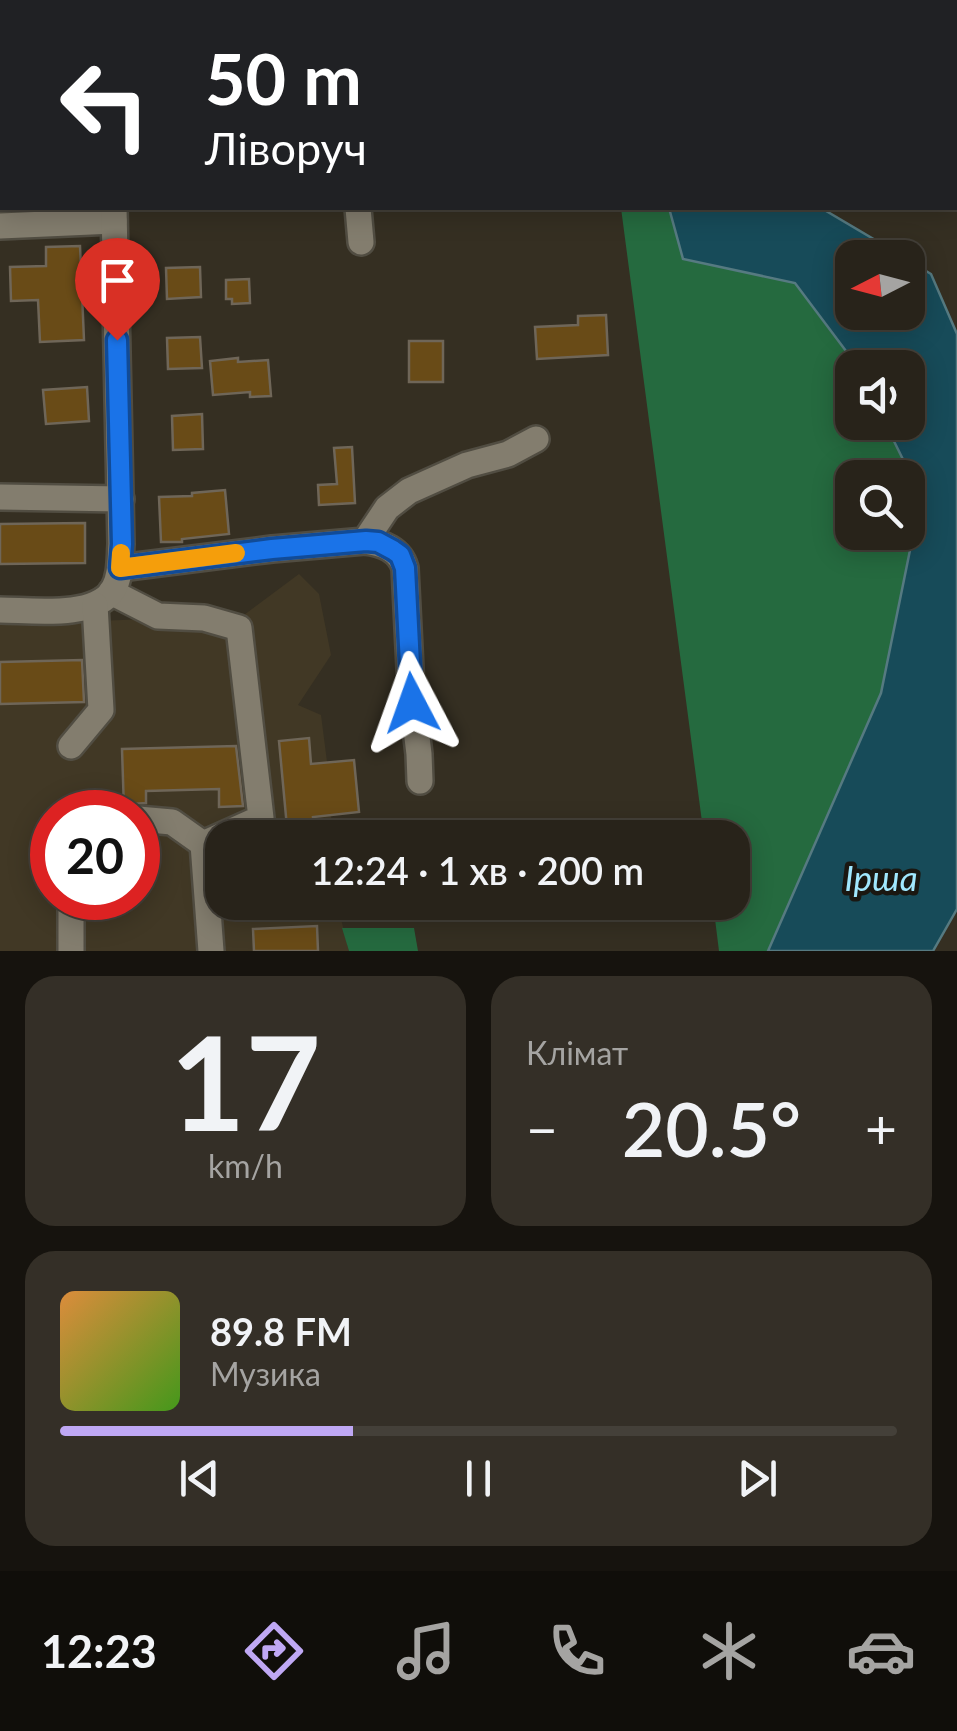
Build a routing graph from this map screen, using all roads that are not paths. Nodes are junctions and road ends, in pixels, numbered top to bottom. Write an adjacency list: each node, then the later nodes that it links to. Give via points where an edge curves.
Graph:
1 (358, 210): 4 (street)
2 (114, 214): 3 (street); 7 (street)
3 (0, 226)
4 (361, 242)
5 (536, 438): 8 (street, via 409,491)
6 (0, 497): 7 (street)
7 (121, 499): 9 (street)
8 (366, 541): 9 (street, via 272,549); 12 (street, via 393,550 405,568)
9 (109, 588): 10 (street, via 77,609); 11 (street, via 101,710); 14 (street, via 158,616 239,628 261,818)
10 (0, 610)
11 (71, 746)
12 (420, 781)
13 (160, 821): 14 (street)
14 (203, 844): 17 (street)
15 (71, 920): 16 (street)
16 (70, 951)
17 (210, 951)

